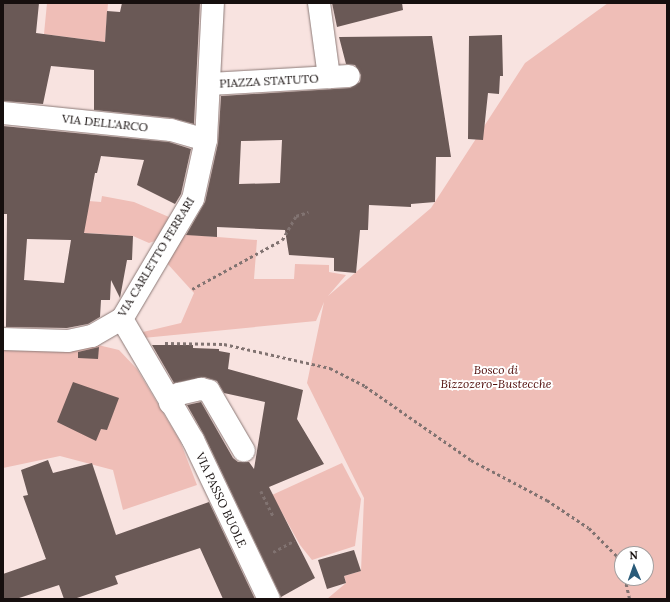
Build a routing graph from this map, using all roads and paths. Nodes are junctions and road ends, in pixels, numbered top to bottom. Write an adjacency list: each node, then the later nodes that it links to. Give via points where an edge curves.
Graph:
1 (213, 3): 3 (street, VIA CARLETTO FERRARI)
2 (319, 3): 3 (street, PIAZZA STATUTO, via 339,77)
3 (210, 84): 5 (street, VIA CARLETTO FERRARI)
4 (3, 113): 5 (street, VIA DELL'ARCO, via 171,130)
5 (206, 140): 8 (street, VIA CARLETTO FERRARI, via 193,199)
6 (308, 212): 7 (path, via 296,216 282,240)
7 (192, 289)
8 (122, 319): 9 (street, VIA CARLETTO FERRARI, via 92,336 68,341); 10 (street, VIA PASSO BUOLE)
9 (3, 339)
10 (135, 343): 11 (street, VIA PASSO BUOLE); 17 (path, via 224,344 330,368 365,386 471,460 547,500 589,528)
11 (170, 403): 12 (street, via 179,394 201,389 209,391); 19 (street, VIA PASSO BUOLE, via 193,440)
12 (244, 451)
13 (261, 491): 14 (path)
14 (273, 516)
15 (294, 541): 16 (path)
16 (270, 553)
17 (614, 553)
18 (627, 586): 20 (path)
19 (269, 599)
20 (630, 599)

